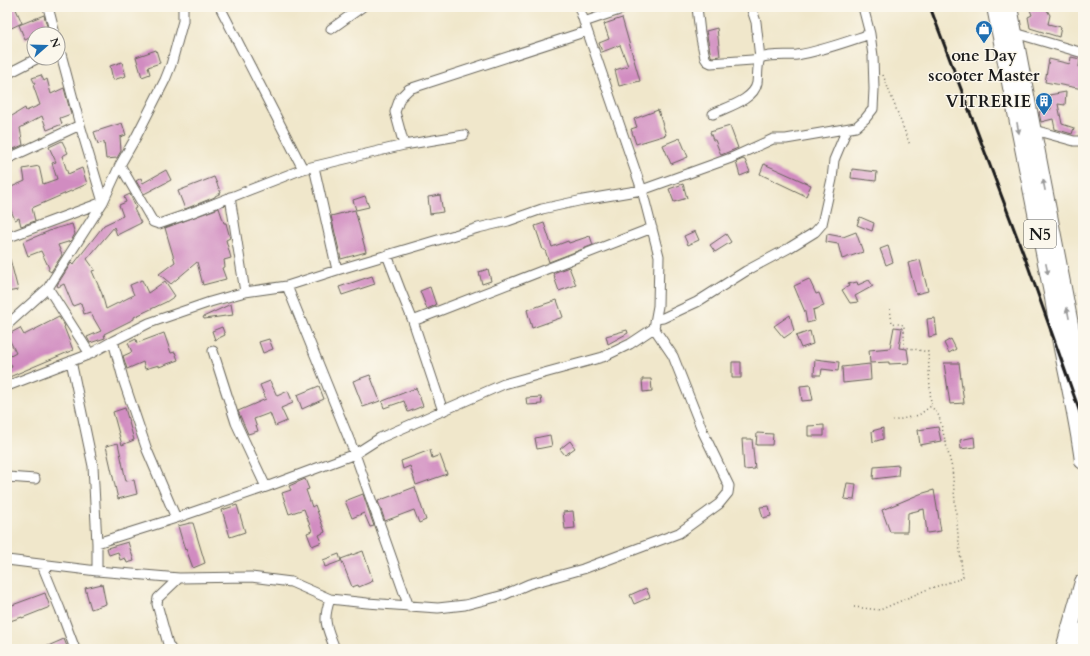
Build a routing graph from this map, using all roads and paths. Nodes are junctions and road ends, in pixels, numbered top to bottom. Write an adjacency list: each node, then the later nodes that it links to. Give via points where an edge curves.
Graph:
1 (48, 7): 12 (street)
2 (183, 7): 32 (street, via 183,21 165,80)
3 (220, 7): 34 (street)
4 (362, 7): 14 (street)
5 (579, 7): 13 (street)
6 (628, 7): 13 (street)
7 (697, 7): 18 (street, via 707,61 711,63)
8 (751, 7): 18 (street, via 756,22)
9 (863, 7): 16 (street)
10 (995, 7): 59 (highway, N5, one-way to 59)
11 (1009, 7): 15 (highway, N5)
12 (54, 26)
13 (586, 26): 29 (street, via 409,90 400,98 395,112); 35 (street)
14 (331, 28)
15 (1014, 33): 17 (street); 26 (highway, N5)
16 (870, 34): 18 (street, via 797,55); 25 (street, via 873,56 873,109 856,127)
17 (1083, 53)
18 (760, 58): 23 (street, via 755,90 748,98)
19 (26, 64): 22 (street)
20 (64, 66): 24 (street)
21 (882, 72): 30 (path)
22 (7, 74)
23 (713, 114)
24 (80, 125): 31 (street); 37 (street)
25 (848, 128): 35 (street, via 786,139 772,139 731,158); 47 (street, via 834,160 822,224 815,232)
26 (1034, 130): 28 (street); 54 (highway, N5, one-way to 26)
27 (464, 135): 29 (street)
28 (1083, 141)
29 (404, 145): 33 (street)
30 (910, 145)
31 (7, 159)
32 (120, 165): 36 (street, via 153,222 159,224); 37 (street)
33 (314, 167): 34 (street); 41 (street)
34 (303, 169): 36 (street)
35 (642, 190): 38 (street); 40 (street, via 542,209)
36 (230, 197): 44 (street)
37 (103, 202): 39 (street); 43 (street)
38 (652, 228): 46 (street); 47 (street, via 659,256)
39 (8, 235)
40 (387, 255): 41 (street); 46 (street)
41 (337, 270): 42 (street)
42 (287, 286): 44 (street); 58 (street)
43 (48, 288): 48 (street); 51 (street)
44 (245, 292): 49 (street, via 149,323)
45 (890, 309): 55 (path, via 892,323 904,325 904,346 928,352)
46 (413, 321): 56 (street)
47 (655, 324): 56 (street, via 630,344 603,357 504,384); 71 (street, via 673,356 703,432 729,486 728,493 719,504 679,533 583,569 529,584 504,595 464,605 438,608)
48 (7, 326)
49 (113, 341): 51 (street); 63 (street, via 147,450)
50 (213, 351): 62 (street, via 236,423)
51 (90, 354): 52 (street)
52 (71, 361): 53 (street); 64 (street, via 93,466)
53 (7, 386)
54 (1083, 392)
55 (931, 406): 57 (path, via 919,415); 72 (path, via 939,416 952,468 963,578 928,589 880,610)
56 (443, 411): 58 (street, via 380,438)
57 (893, 421)
58 (355, 454): 62 (street); 71 (street)
59 (1083, 461)
60 (7, 477): 61 (street)
61 (35, 479)
62 (266, 487): 63 (street)
63 (176, 518): 64 (street)
64 (98, 543): 67 (street)
65 (7, 560): 66 (street)
66 (42, 564): 67 (street); 74 (street)
67 (97, 572): 68 (street)
68 (179, 578): 70 (street, via 251,578 292,582); 75 (street, via 158,598 157,604)
69 (1083, 582): 77 (highway)
70 (330, 599): 71 (street); 76 (street, via 325,612 325,623)
71 (409, 607)
72 (854, 608)
73 (1083, 631): 78 (highway)
74 (75, 649)
75 (171, 649)
76 (335, 649)
77 (1064, 649)
78 (1078, 649)

